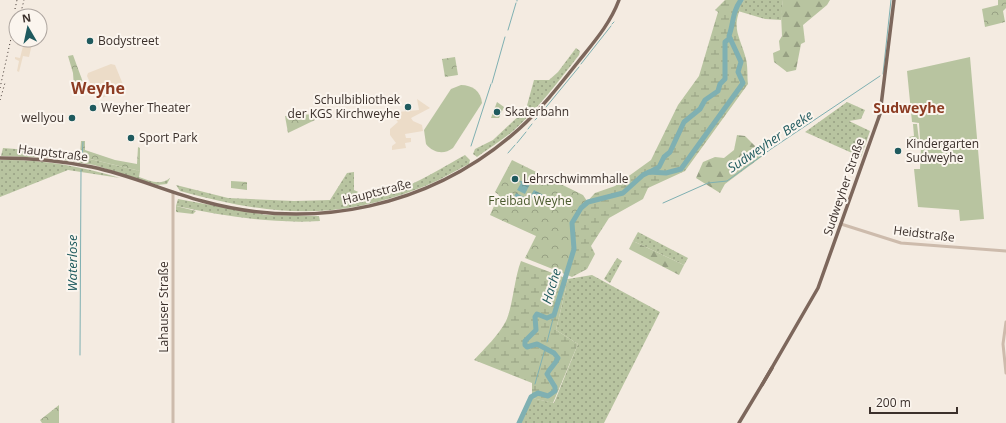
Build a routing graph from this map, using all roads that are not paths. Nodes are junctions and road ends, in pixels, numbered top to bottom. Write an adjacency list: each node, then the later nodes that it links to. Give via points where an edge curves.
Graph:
1 (619, 0): 4 (main road, Hauptstraße, via 598,37 526,122 477,162 424,190 364,208 304,215 248,211)
2 (894, 0): 5 (main road, Sudweyher Straße, via 882,107)
3 (0, 158): 4 (main road, Hauptstraße, via 93,167)
4 (173, 192): 9 (street, Lahauser Straße)
5 (841, 224): 6 (street, Heidstraße, via 901,243); 10 (main road, Sudweyher Straße, via 818,288)
6 (1006, 251)
7 (1006, 322): 8 (street, via 1003,344)
8 (1006, 373)
9 (173, 423)
10 (739, 423)

